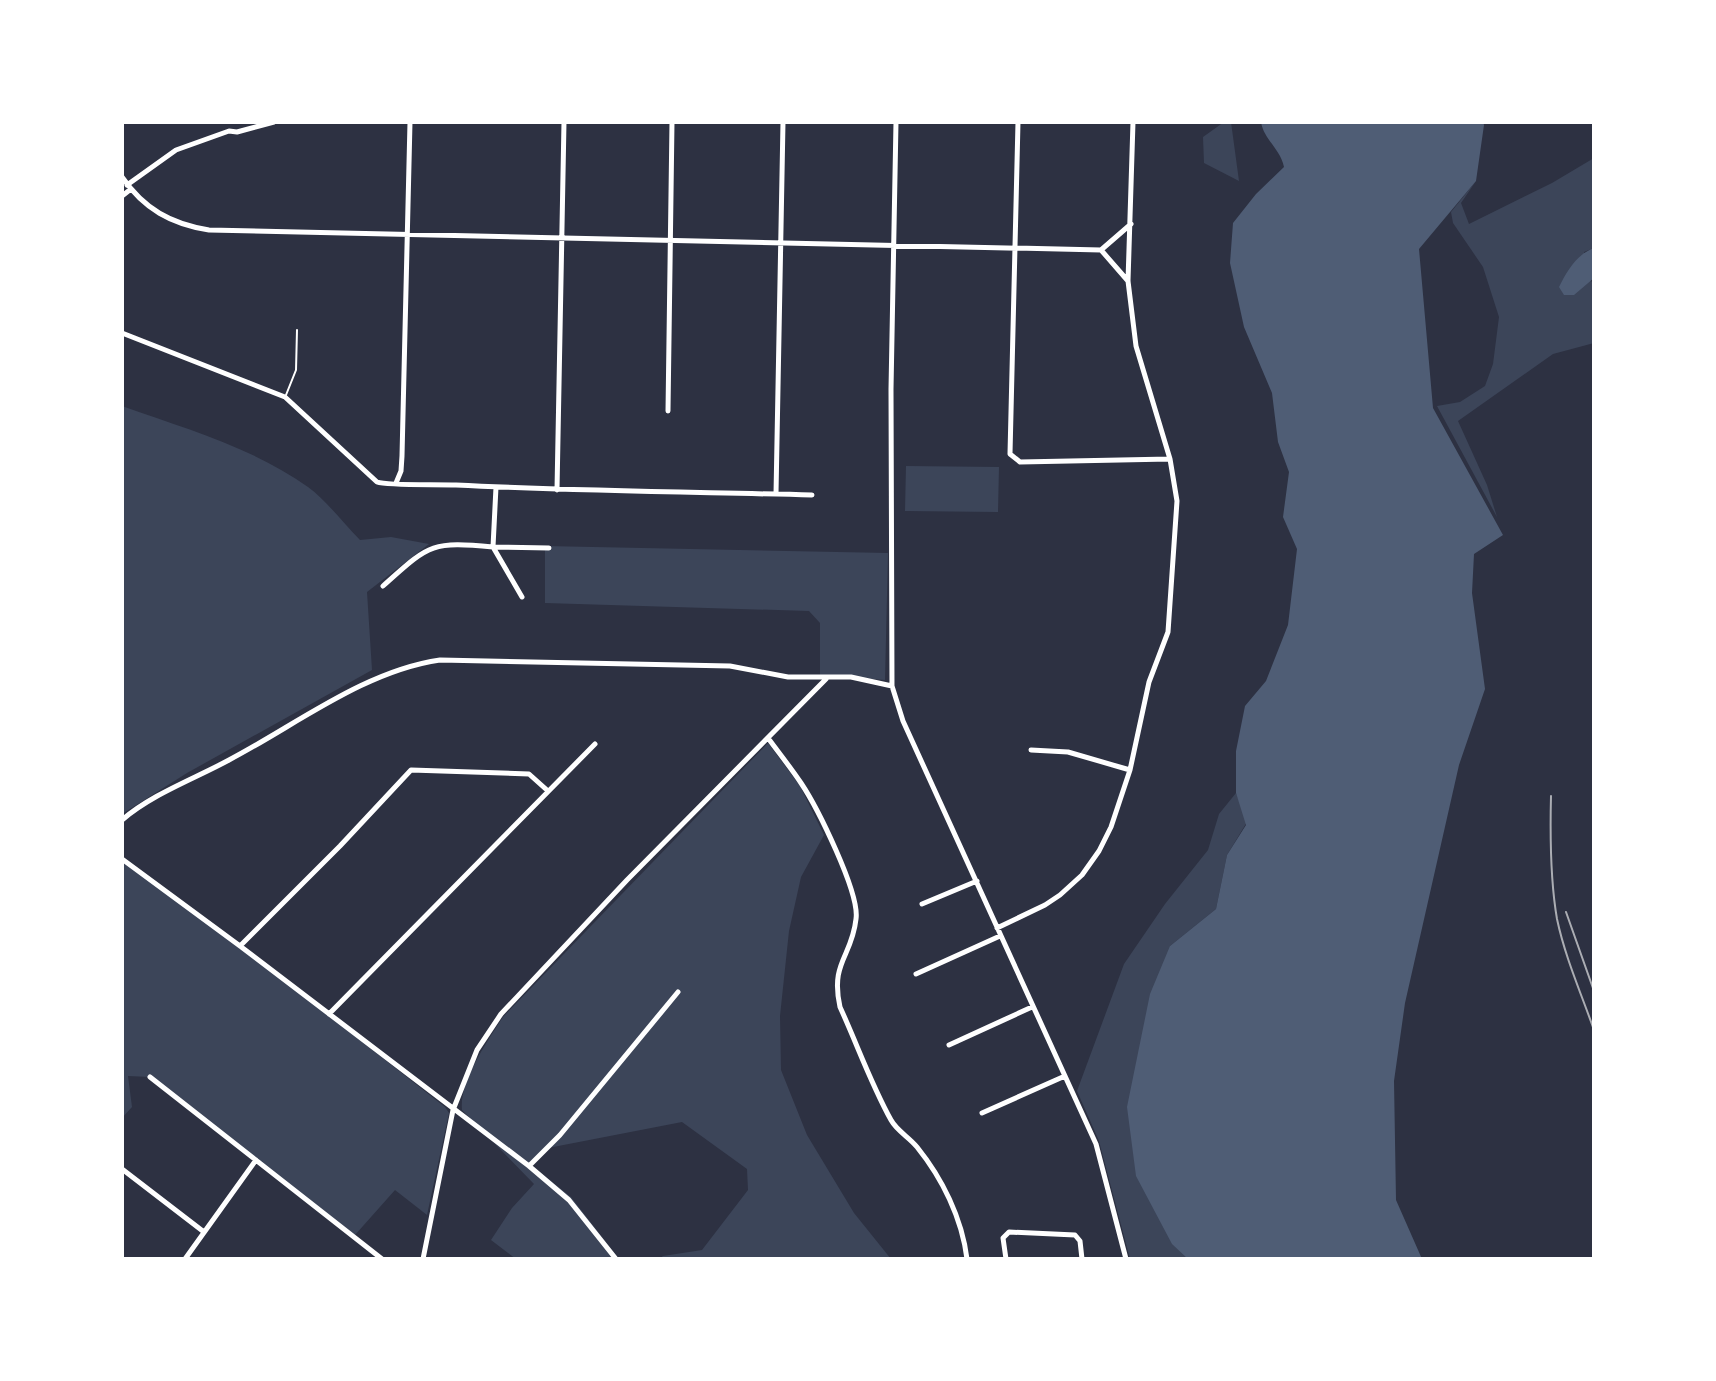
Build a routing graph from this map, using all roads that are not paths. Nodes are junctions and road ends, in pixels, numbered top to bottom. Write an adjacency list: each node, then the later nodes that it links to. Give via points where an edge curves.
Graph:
1 (274, 122): 10 (street, via 176,150)
2 (410, 122): 13 (street)
3 (564, 122): 14 (street)
4 (672, 122): 15 (street)
5 (783, 122): 16 (street)
6 (896, 122): 17 (street)
7 (1018, 122): 18 (street)
8 (1133, 122): 12 (street)
9 (122, 177): 10 (street)
10 (129, 187): 11 (street); 13 (street, via 148,207 186,227)
11 (122, 196)
12 (1131, 223): 19 (street); 20 (street)
13 (406, 233): 14 (street); 26 (street, via 402,456)
14 (563, 237): 15 (street); 28 (street)
15 (670, 239): 16 (street); 24 (street)
16 (780, 241): 17 (street); 29 (street)
17 (894, 244): 18 (street); 36 (street)
18 (1015, 247): 19 (street); 25 (street, via 1010,454 1020,462)
19 (1101, 250): 20 (street)
20 (1128, 281): 25 (street, via 1136,346)
21 (297, 330): 23 (lane, via 296,370)
22 (122, 333): 23 (street)
23 (285, 397): 26 (street, via 377,482)
24 (668, 411)
25 (1170, 459): 40 (street, via 1177,501 1168,632 1149,682)
26 (396, 483): 27 (street)
27 (496, 487): 28 (street); 31 (street)
28 (557, 490): 29 (street)
29 (776, 494): 30 (street)
30 (812, 495)
31 (493, 547): 32 (street); 33 (street, via 433,546); 34 (street)
32 (549, 548)
33 (383, 586)
34 (522, 597)
35 (827, 678): 36 (street); 37 (street); 42 (street, via 730,666 420,663 343,696)
36 (892, 686): 44 (street)
37 (768, 738): 56 (street, via 501,1014 477,1050); 66 (street, via 802,785 854,897 857,918 837,973 840,1007 893,1124 915,1145 950,1199)
38 (595, 744): 41 (street)
39 (1031, 750): 40 (street, via 1068,752)
40 (1130, 770): 46 (street, via 1111,827 1082,875 1045,905)
41 (548, 791): 48 (street, via 529,774 411,770); 52 (street)
42 (122, 820)
43 (122, 859): 48 (street)
44 (977, 881): 45 (street); 46 (street)
45 (922, 904)
46 (997, 928): 47 (street)
47 (1000, 936): 49 (street); 51 (street)
48 (240, 946): 52 (street)
49 (916, 974)
50 (678, 992): 59 (street)
51 (1032, 1007): 53 (street); 54 (street)
52 (329, 1014): 56 (street)
53 (949, 1045)
54 (1065, 1076): 57 (street); 69 (street, via 1096,1144)
55 (150, 1077): 58 (street)
56 (453, 1110): 59 (street); 64 (street)
57 (982, 1113)
58 (256, 1160): 61 (street); 63 (street)
59 (529, 1166): 65 (street, via 569,1200)
60 (122, 1169): 61 (street)
61 (204, 1232): 62 (street)
62 (185, 1259)
63 (382, 1259)
64 (423, 1259)
65 (616, 1259)
66 (967, 1259)
67 (1006, 1259): 68 (street, via 1003,1238 1009,1232 1075,1235)
68 (1082, 1259)
69 (1126, 1259)

